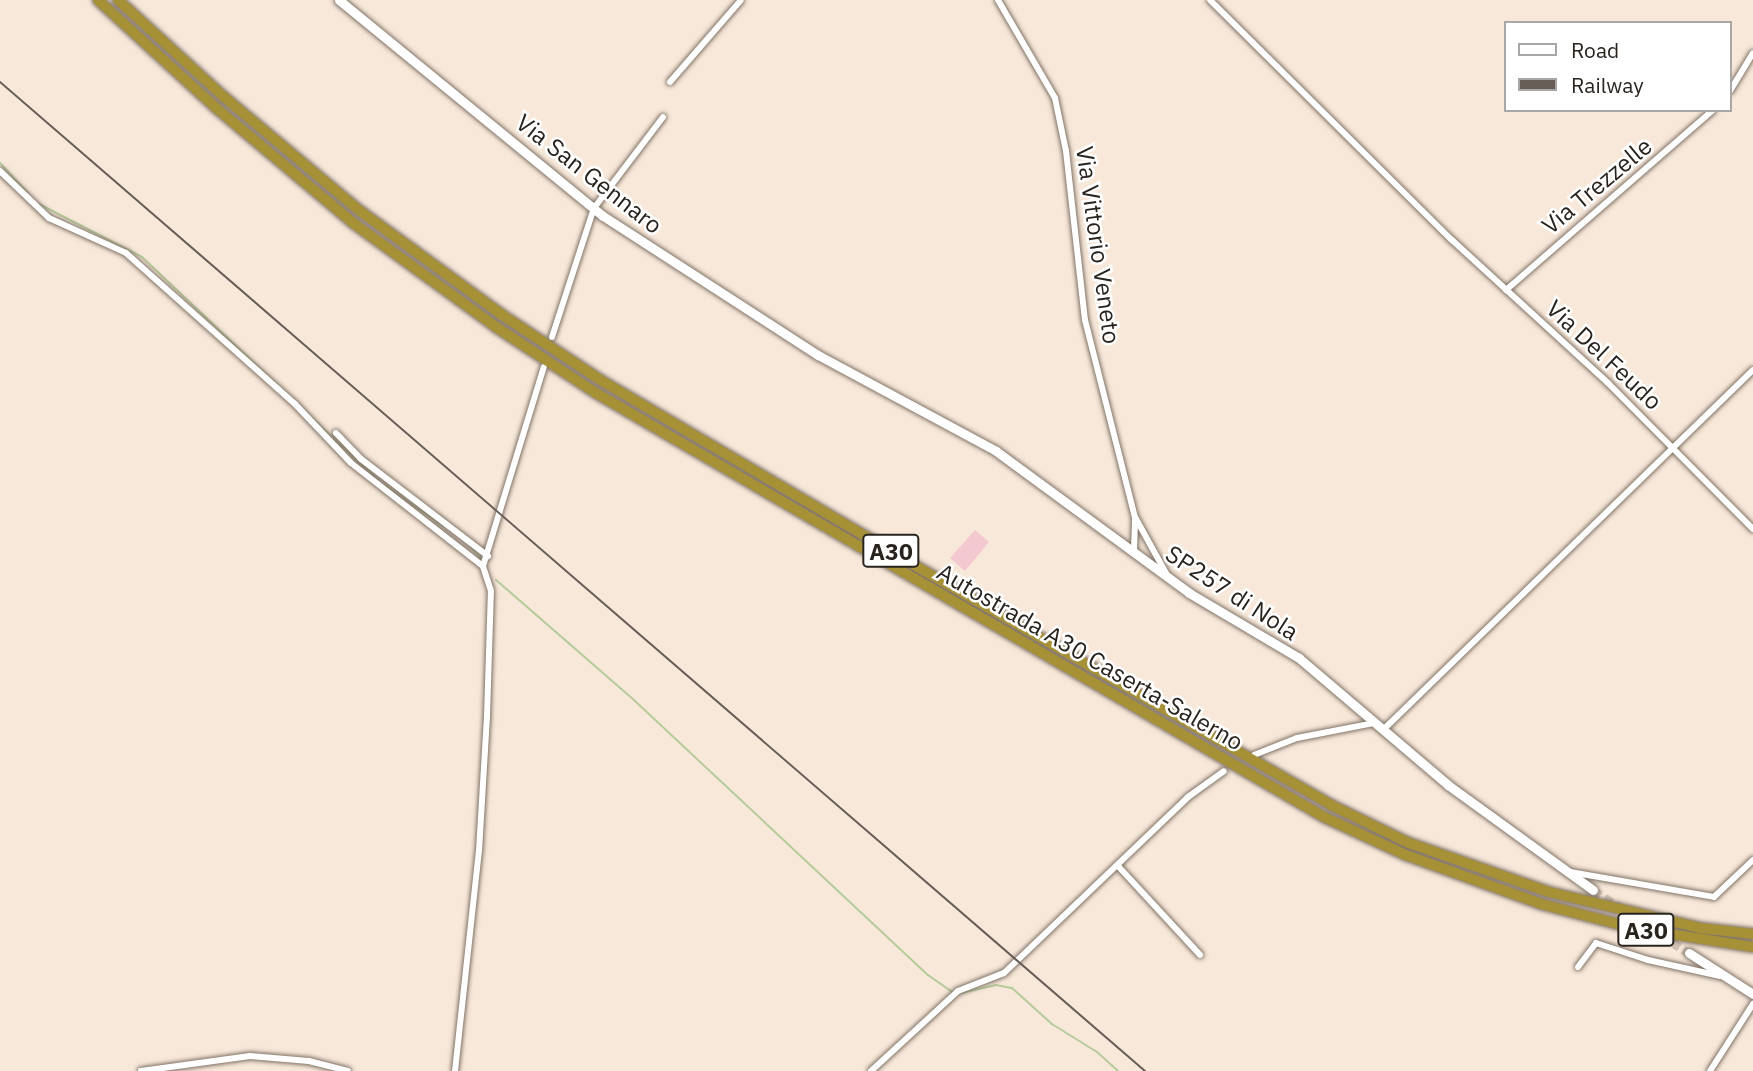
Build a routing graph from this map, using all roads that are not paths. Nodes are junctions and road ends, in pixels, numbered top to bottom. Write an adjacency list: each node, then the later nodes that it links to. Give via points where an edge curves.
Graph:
1 (98, 0): 38 (highway, Autostrada A30 Caserta-Salerno / A30, via 215,107 353,223 496,327 596,393 1324,817 1406,855 1541,904 1633,928)
2 (118, 0): 37 (highway, Autostrada A30 Caserta-Salerno / A30, via 360,211 502,315 602,381 1319,798 1409,843 1549,892 1687,926)
3 (339, 0): 13 (street, Via San Gennaro)
4 (741, 0): 8 (street)
5 (998, 0): 21 (street, Via Vittorio Veneto, via 1055,97 1066,151 1085,320)
6 (1210, 0): 14 (street)
7 (1753, 53): 9 (street)
8 (670, 82)
9 (1732, 88)
10 (1711, 112): 14 (street, Via Trezzelle)
11 (663, 117): 13 (street)
12 (0, 172): 27 (street, via 49,218 127,254 295,404 351,463)
13 (594, 208): 15 (street); 16 (street, Via San Gennaro)
14 (1506, 290): 20 (street, Via Del Feudo)
15 (552, 337)
16 (828, 361): 24 (street, SP257 di Nola, via 971,435)
17 (544, 367): 26 (street)
18 (1753, 370): 20 (street)
19 (336, 433): 26 (street, via 361,458)
20 (1675, 450): 22 (street, Via Del Feudo); 30 (street, via 1487,625 1436,682)
21 (1135, 517): 23 (street); 28 (street, Via Vittorio Veneto)
22 (1753, 528)
23 (1134, 530): 24 (street, via 1128,538); 25 (street)
24 (1118, 539): 25 (street, SP257 di Nola)
25 (1134, 550): 28 (street, SP257 di Nola)
26 (488, 556): 27 (street)
27 (483, 566): 47 (street, via 491,591 487,716 479,851)
28 (1171, 581): 29 (street, SP257 di Nola, via 1299,658)
29 (1374, 723): 30 (street, SP257 di Nola); 31 (street, via 1297,738)
30 (1383, 730): 35 (street, SP257 di Nola, via 1512,835)
31 (1254, 755)
32 (1224, 771): 34 (street, via 1188,797)
33 (1753, 860): 35 (street, via 1714,897)
34 (1118, 866): 40 (street); 48 (street, via 1004,973 958,991)
35 (1565, 871): 36 (street, SP257 di Nola)
36 (1593, 890)
37 (1753, 934)
38 (1753, 947)
39 (1689, 953): 42 (street)
40 (1200, 955)
41 (1578, 967): 42 (street, via 1596,943)
42 (1726, 977): 43 (street)
43 (1753, 994)
44 (1753, 1004): 49 (street)
45 (141, 1071): 46 (street, via 250,1056 309,1061)
46 (348, 1071)
47 (455, 1071)
48 (871, 1071)
49 (1710, 1071)

